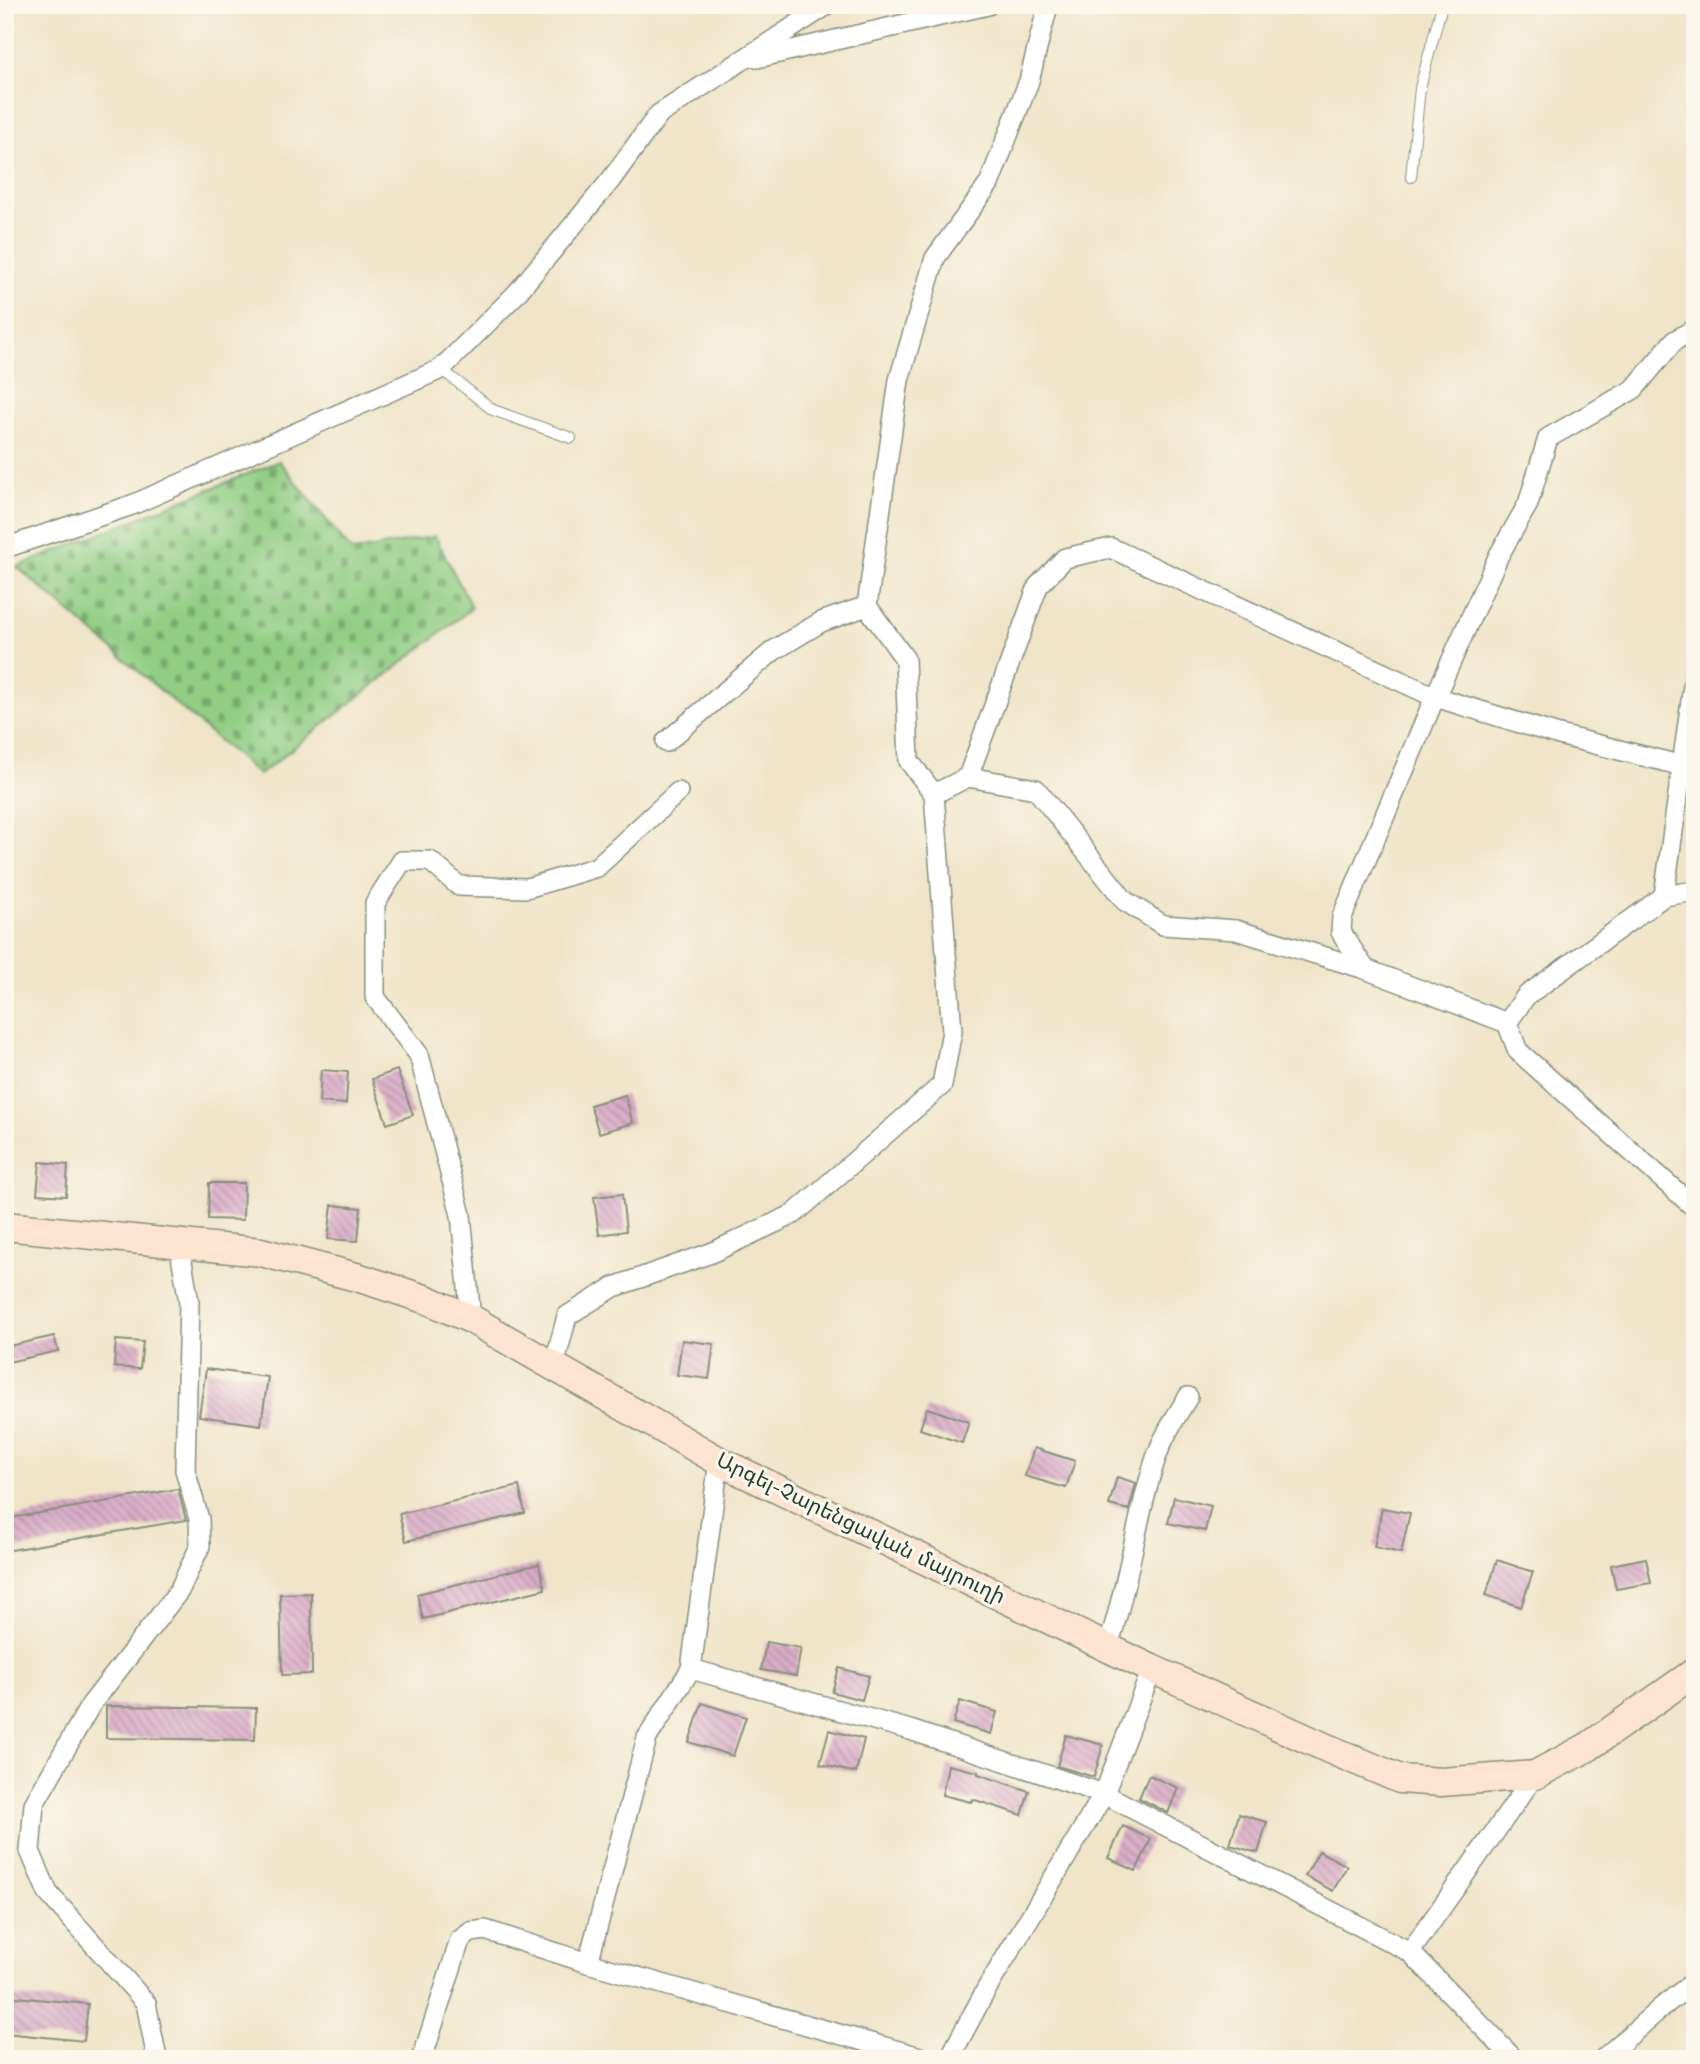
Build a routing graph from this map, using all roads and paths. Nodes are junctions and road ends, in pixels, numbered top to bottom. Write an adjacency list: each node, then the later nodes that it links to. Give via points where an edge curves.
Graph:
1 (827, 5): 5 (street)
2 (988, 5): 5 (street)
3 (1048, 5): 11 (street, via 1029,81 989,184 935,258 899,380)
4 (1443, 5): 6 (lane, via 1420,88)
5 (744, 61): 8 (street, via 658,115 516,294)
6 (1411, 177)
7 (1695, 329): 13 (street, via 1674,341 1634,389 1548,438 1528,504 1499,555)
8 (441, 369): 9 (lane, via 493,410); 10 (street, via 132,505)
9 (571, 438)
10 (5, 548)
11 (867, 606): 14 (street, via 821,622 774,651); 18 (street, via 905,659 909,761)
12 (1695, 672): 15 (street)
13 (1435, 697): 15 (street, via 1559,735); 16 (street, via 1111,548 1065,558 1038,586); 21 (street, via 1342,917 1341,932)
14 (666, 742)
15 (1684, 766): 20 (street)
16 (968, 778): 18 (street); 21 (street, via 1036,789 1125,901 1163,925 1236,930)
17 (678, 792): 26 (street, via 597,867 513,888 459,886 430,861 402,861 375,903 374,997 419,1055 461,1215)
18 (934, 794): 27 (street, via 952,1031 942,1085 794,1214 711,1254 614,1286 567,1317)
19 (1695, 891): 20 (street)
20 (1664, 896): 22 (street, via 1526,996)
21 (1365, 969): 22 (street)
22 (1507, 1023): 23 (street, via 1518,1051)
23 (1695, 1208)
24 (5, 1226): 25 (main road, Արգել-Չարենցավան մայրուղի)
25 (180, 1244): 26 (main road, Արգել-Չարենցավան մայրուղի, via 261,1252 360,1278); 39 (street, via 188,1302 185,1470 199,1520 200,1546 179,1591 90,1706 34,1804 30,1851 48,1893 146,2003)
26 (471, 1319): 27 (main road, Արգել-Չարենցավան մայրուղի)
27 (554, 1366): 29 (main road, Արգել-Չարենցավան մայրուղի)
28 (1188, 1397): 30 (street, via 1154,1462)
29 (719, 1461): 30 (main road, Արգել-Չարենցավան մայրուղի); 31 (street)
30 (1108, 1646): 32 (main road, Արգել-Չարենցավան մայրուղի)
31 (691, 1669): 35 (street, via 910,1730); 37 (street, via 647,1738)
32 (1152, 1669): 34 (main road, Արգել-Չարենցավան մայրուղի, via 1400,1779 1441,1782); 35 (street)
33 (1695, 1672): 34 (main road, Արգել-Չարենցավան մայրուղի, via 1588,1747)
34 (1535, 1775): 36 (street)
35 (1104, 1794): 36 (street); 42 (street)
36 (1410, 1952): 43 (street)
37 (588, 1963): 40 (street, via 485,1930 471,1932 460,1940); 41 (street)
38 (1695, 1982): 44 (street)
39 (157, 2059)
40 (422, 2059)
41 (927, 2059)
42 (949, 2059)
43 (1514, 2059)
44 (1603, 2059)

